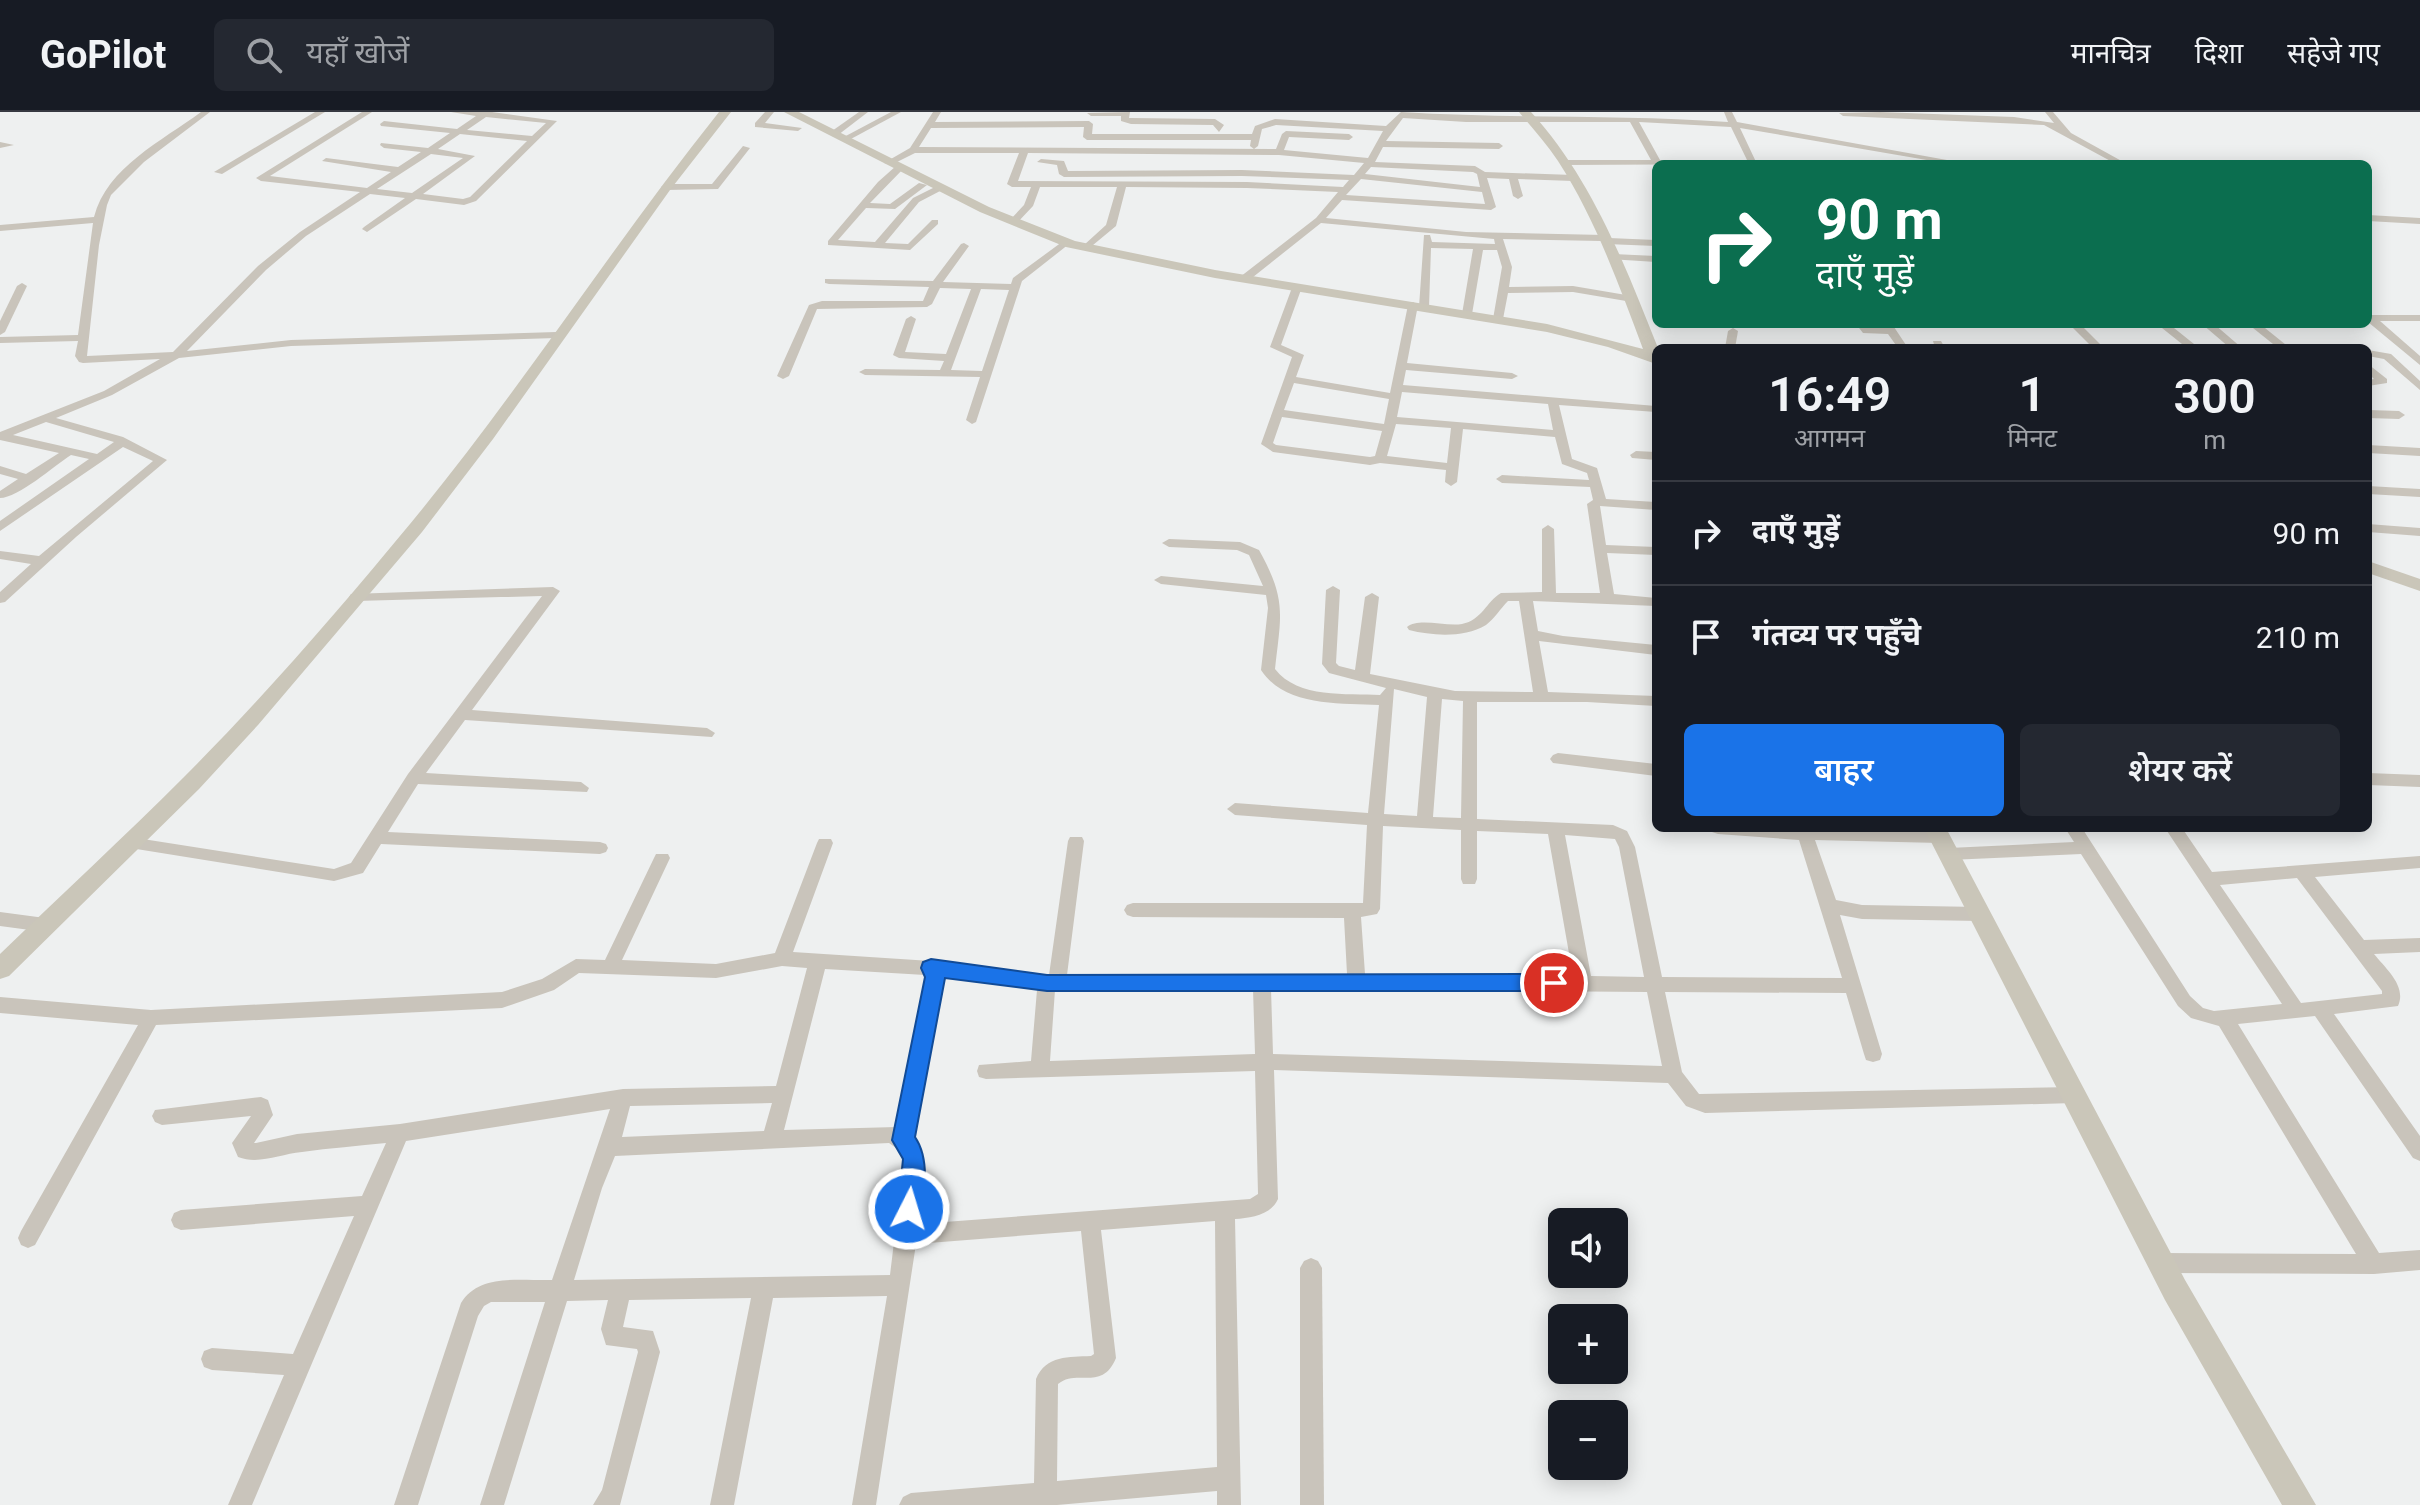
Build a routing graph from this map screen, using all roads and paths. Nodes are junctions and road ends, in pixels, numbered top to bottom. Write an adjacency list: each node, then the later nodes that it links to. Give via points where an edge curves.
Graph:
1 (206, 112): 79 (street, via 113,187)
2 (321, 112): 63 (street)
3 (368, 112): 73 (street, via 261,178)
4 (455, 112): 16 (street)
5 (725, 112): 71 (street)
6 (770, 112): 30 (street, via 758,125)
7 (790, 112): 38 (street)
8 (864, 112): 38 (street)
9 (896, 112): 38 (street)
10 (937, 112): 27 (street)
11 (969, 112): 28 (street)
12 (1027, 112): 29 (street)
13 (1261, 112): 35 (street)
14 (1728, 112): 26 (street)
15 (2049, 112): 34 (street)
16 (486, 113): 36 (street); 40 (street, via 553,121)
17 (1092, 113): 25 (street); 32 (street, via 1124,112 1124,119 1131,121 1215,122)
18 (1843, 113): 34 (street, via 2014,120)
19 (1528, 115): 21 (street); 22 (street); 59 (street)
20 (1656, 116): 22 (street); 26 (street)
21 (1452, 118): 33 (street, via 1401,115); 44 (street)
22 (1633, 119): 53 (street)
23 (1788, 122): 37 (street)
24 (384, 124): 36 (street)
25 (1089, 124): 29 (street); 39 (street)
26 (1732, 124): 37 (street); 54 (street)
27 (928, 125): 28 (street); 47 (street)
28 (960, 125): 29 (street)
29 (1022, 125): 48 (street)
30 (798, 128)
31 (1143, 129): 32 (street)
32 (1219, 129): 35 (street)
33 (1388, 129): 35 (street, via 1277,122); 41 (street)
34 (2063, 130): 56 (street)
35 (1257, 131): 39 (street); 50 (street)
36 (459, 132): 40 (street); 46 (street)
37 (1793, 132): 55 (street)
38 (841, 135): 61 (street)
39 (1087, 137): 49 (street)
40 (532, 139): 76 (street, via 469,201)
41 (1384, 142): 44 (street); 51 (street, via 1286,134); 58 (street)
42 (384, 145): 46 (street)
43 (1499, 146): 44 (street)
44 (1463, 147)
45 (746, 148): 71 (street, via 715,187)
46 (428, 150): 62 (street); 76 (street, via 471,156)
47 (913, 150): 48 (street); 61 (street)
48 (1012, 152): 52 (street)
49 (1084, 152): 50 (street); 52 (street)
50 (1254, 152): 51 (street)
51 (1279, 152): 58 (street)
52 (1022, 157): 66 (street, via 1063,165 1064,174); 70 (street, via 1010,183)
53 (1656, 160)
54 (1750, 160)
55 (1944, 160)
56 (2116, 160)
57 (326, 161): 62 (street)
58 (1370, 162): 64 (street, via 1475,169); 66 (street)
59 (1564, 162): 60 (street); 67 (street)
60 (1652, 162)
61 (893, 166): 68 (street); 77 (street)
62 (399, 170): 73 (street)
63 (219, 172)
64 (1482, 175): 65 (street); 72 (street)
65 (1513, 176): 67 (street); 75 (street)
66 (1358, 177): 72 (street); 74 (street)
67 (1573, 178): 87 (street)
68 (933, 185): 77 (street, via 892,207); 83 (street); 92 (street)
69 (1122, 185): 70 (street); 74 (street, via 1247,185); 94 (street, via 1111,226)
70 (1036, 186): 83 (street, via 1028,206)
71 (666, 187): 122 (street)
72 (1486, 190): 74 (street, via 1491,207 1487,208)
73 (366, 192): 76 (street); 132 (street, via 262,268)
74 (1342, 193): 80 (street)
75 (1518, 196)
76 (412, 197): 85 (street)
77 (866, 205): 92 (street, via 830,240)
78 (2372, 218): 81 (street)
79 (98, 220): 84 (street); 123 (street)
80 (1319, 220): 86 (street); 98 (street)
81 (2420, 221)
82 (935, 222): 92 (street, via 910,247)
83 (1013, 222): 88 (street)
84 (0, 228)
85 (367, 229)
86 (1427, 232): 89 (street); 91 (street)
87 (1605, 240): 89 (street); 90 (street); 96 (street)
88 (1066, 242): 94 (street); 103 (street, via 1022,275)
89 (1500, 242): 95 (street); 105 (street, via 1507,267)
90 (1652, 243)
91 (1427, 245): 95 (street); 107 (street)
92 (877, 246)
93 (964, 246): 100 (street)
94 (1087, 247): 98 (street)
95 (1478, 247): 108 (street)
96 (1613, 257): 97 (street); 106 (street)
97 (1652, 259)
98 (1244, 279): 104 (street)
99 (829, 281): 100 (street)
100 (936, 284): 102 (street); 141 (street, via 925,304 813,307)
101 (22, 286): 121 (street)
102 (977, 286): 103 (street); 134 (street)
103 (1015, 287): 140 (street)
104 (1297, 287): 107 (street); 143 (street, via 1275,347 1298,355)
105 (1503, 290): 106 (street, via 1573,289); 112 (street)
106 (1632, 299): 130 (street)
107 (1418, 306): 108 (street); 136 (street)
108 (1467, 314): 112 (street)
109 (2372, 318): 110 (street)
110 (2420, 318)
111 (911, 319): 134 (street, via 899,355)
112 (1498, 319): 133 (street, via 1569,332)
113 (2372, 321): 135 (street)
114 (1864, 328): 115 (street)
115 (1890, 328)
116 (2078, 328): 126 (street)
117 (2167, 328): 127 (street)
118 (2212, 328): 128 (street)
119 (2258, 328): 129 (street)
120 (1733, 331): 125 (street)
121 (0, 332)
122 (556, 335): 132 (street, via 291,343); 193 (street, via 456,477)
123 (84, 338): 124 (street); 132 (street, via 83,360)
124 (0, 340)
125 (1731, 344)
126 (2095, 344)
127 (2189, 344)
128 (2232, 344)
129 (2280, 344)
130 (1652, 350)
131 (2372, 354): 145 (street, via 2387,356)
132 (176, 355): 152 (street, via 133,381)
133 (1652, 357)
134 (950, 358): 139 (street)
135 (2420, 362)
136 (1401, 366): 142 (street); 146 (street)
137 (2372, 371): 144 (street, via 2383,381)
138 (865, 372): 139 (street)
139 (945, 372): 140 (street)
140 (985, 374): 153 (street)
141 (783, 376)
142 (1512, 376)
143 (1289, 379): 146 (street); 149 (street)
144 (2372, 382)
145 (2420, 387)
146 (1396, 392): 147 (street); 154 (street)
147 (1553, 402): 148 (street); 156 (street)
148 (1652, 409)
149 (1277, 413): 154 (street); 165 (street, via 1267,444 1273,448)
150 (2372, 414): 151 (street)
151 (2399, 415)
152 (45, 418): 157 (street); 158 (street)
153 (972, 420)
154 (1390, 424): 155 (street); 165 (street)
155 (1457, 426): 156 (street); 166 (street)
156 (1561, 434): 171 (street, via 1566,461 1593,471)
157 (0, 436): 160 (street)
158 (122, 442): 164 (street); 186 (street, via 160,462)
159 (2372, 448): 161 (street)
160 (69, 451): 164 (street); 168 (street)
161 (2420, 452)
162 (1636, 455): 163 (street)
163 (1652, 456)
164 (100, 458): 176 (street)
165 (1380, 459): 166 (street)
166 (1453, 467): 170 (street)
167 (0, 470): 168 (street)
168 (30, 479): 174 (street)
169 (1502, 479): 171 (street)
170 (1451, 482)
171 (1596, 484): 175 (street)
172 (2372, 490): 173 (street)
173 (2420, 493)
174 (2, 494): 176 (street)
175 (1600, 502): 177 (street); 183 (street, via 1593,504)
176 (33, 504): 178 (street)
177 (1652, 506)
178 (2, 523)
179 (2372, 528): 181 (street)
180 (1548, 529): 195 (street)
181 (2420, 532)
182 (1169, 543): 191 (street, via 1249,549)
183 (1600, 549): 184 (street); 196 (street)
184 (1652, 551)
185 (0, 555): 186 (street)
186 (42, 561): 197 (street)
187 (2372, 568): 189 (street)
188 (1161, 580): 191 (street)
189 (2420, 585)
190 (1333, 590): 202 (street, via 1329,664)
191 (1272, 591): 207 (street, via 1272,680 1298,693)
192 (1525, 596): 195 (street); 199 (street, via 1502,597 1490,614 1458,630); 200 (street)
193 (356, 597): 209 (street, via 553,591); 229 (street, via 251,720)
194 (1372, 597): 202 (street)
195 (1549, 597): 196 (street)
196 (1608, 598): 198 (street)
197 (0, 599)
198 (1652, 602)
199 (1414, 627)
200 (1533, 635): 201 (street); 205 (street)
201 (1652, 650)
202 (1362, 676): 203 (street)
203 (1389, 682): 204 (street); 207 (street)
204 (1435, 691): 206 (street); 219 (street)
205 (1541, 695): 206 (street); 208 (street)
206 (1470, 697): 220 (street)
207 (1387, 700): 218 (street)
208 (1652, 701)
209 (463, 715): 210 (street); 213 (street)
210 (707, 733)
211 (1558, 759): 212 (street)
212 (1652, 770)
213 (414, 778): 216 (street); 226 (street)
214 (2372, 779): 215 (street)
215 (2420, 781)
216 (581, 788)
217 (1235, 809): 218 (street)
218 (1375, 820): 219 (street); 240 (street, via 1371,909)
219 (1425, 822): 220 (street)
220 (1468, 824): 221 (street); 236 (street)
221 (1555, 827): 254 (street); 255 (street, via 1621,835)
222 (1804, 832): 238 (street)
223 (1819, 832): 227 (street)
224 (2076, 832): 232 (street)
225 (2176, 832): 237 (street)
226 (377, 838): 229 (street, via 357,868 334,875); 231 (street)
227 (1941, 840): 232 (street); 241 (street)
228 (1076, 841): 253 (street)
229 (130, 843): 243 (street)
230 (825, 843): 246 (street)
231 (600, 848)
232 (2086, 848): 261 (street, via 2184,1001 2197,1013)
233 (662, 858): 248 (street)
234 (2420, 862): 235 (street)
235 (2302, 872): 237 (street); 245 (street)
236 (1469, 879)
237 (2208, 879): 259 (street)
238 (1829, 906): 241 (street, via 1862,912); 256 (street)
239 (1133, 910): 240 (street)
240 (1349, 911): 252 (street)
241 (1980, 914): 268 (street)
242 (0, 919): 243 (street)
243 (45, 925): 250 (street)
244 (2420, 945): 245 (street)
245 (2360, 947): 258 (street, via 2391,989 2392,1001)
246 (782, 959): 247 (street); 248 (street, via 716,971)
247 (818, 960): 249 (street); 267 (street)
248 (611, 966): 260 (street, via 576,966 548,985 502,1000)
249 (931, 968): 253 (street); 273 (street, via 935,977)
250 (0, 969)
251 (1262, 981): 252 (street); 253 (street); 263 (street)
252 (1356, 982): 254 (street)
253 (1052, 983): 264 (street)
254 (1583, 983): 255 (street)
255 (1655, 983): 256 (street); 266 (street)
256 (1853, 986): 262 (street)
257 (0, 1005): 260 (street)
258 (2321, 1010): 259 (street); 275 (street)
259 (2297, 1012): 261 (street)
260 (151, 1018): 281 (street)
261 (2224, 1018): 284 (street)
262 (1873, 1054)
263 (1267, 1062): 264 (street); 266 (street); 277 (street, via 1268,1199 1253,1208)
264 (1040, 1069): 265 (street)
265 (986, 1071)
266 (1673, 1075): 268 (street, via 1693,1100 1705,1104)
267 (783, 1094): 269 (street); 272 (street)
268 (2074, 1095): 283 (street)
269 (623, 1098): 271 (street); 274 (street)
270 (162, 1116): 271 (street, via 261,1106 263,1115 242,1143 245,1151)
271 (400, 1133): 276 (street)
272 (772, 1139): 273 (street, via 892,1134); 274 (street)
273 (904, 1140): 280 (street, via 914,1159)
274 (609, 1147): 289 (street)
275 (2420, 1152)
276 (369, 1205): 278 (street); 291 (street)
277 (1225, 1210): 279 (street); 292 (street)
278 (181, 1220)
279 (1090, 1221): 280 (street); 293 (street, via 1105,1358 1096,1367 1060,1368 1047,1379)
280 (907, 1235): 286 (street)
281 (28, 1238)
282 (2420, 1260): 284 (street)
283 (2161, 1263): 284 (street); 303 (street)
284 (2374, 1264)
285 (1311, 1268): 302 (street)
286 (899, 1285): 287 (street); 299 (street)
287 (764, 1287): 288 (street); 298 (street)
288 (621, 1289): 289 (street); 297 (street, via 614,1337 645,1339 649,1352 612,1496)
289 (561, 1291): 295 (street, via 490,1292 476,1299); 296 (street)
290 (212, 1359): 291 (street)
291 (299, 1365): 294 (street)
292 (1228, 1478): 293 (street); 301 (street)
293 (1045, 1499): 300 (street)
294 (240, 1505)
295 (406, 1505)
296 (492, 1505)
297 (605, 1505)
298 (722, 1505)
299 (864, 1505)
300 (911, 1505)
301 (1229, 1505)
302 (1312, 1505)
303 (2300, 1505)

